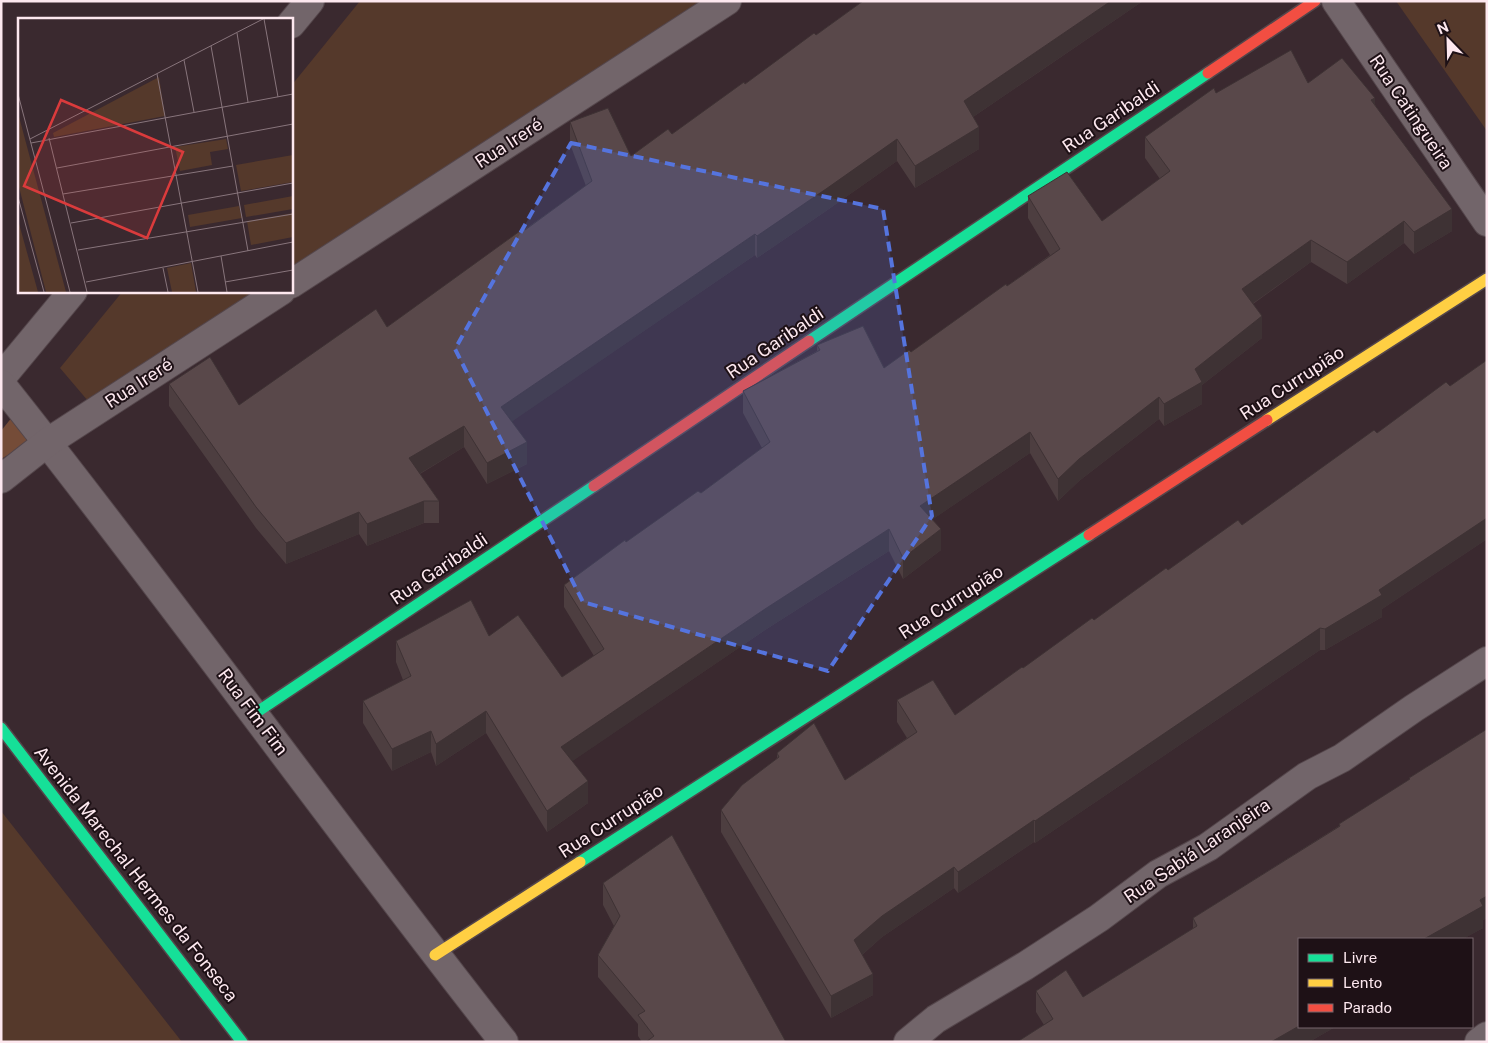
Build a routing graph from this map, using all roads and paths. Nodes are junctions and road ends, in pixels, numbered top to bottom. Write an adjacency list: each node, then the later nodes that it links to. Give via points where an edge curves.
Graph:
1 (310, 1): 5 (street)
2 (727, 1): 8 (street, Rua Ireré)
3 (1315, 1): 16 (street, Rua Garibaldi)
4 (1336, 1): 6 (street, Rua Catingueira)
5 (292, 23)
6 (1487, 222)
7 (1487, 279): 18 (street, Rua Currupião)
8 (292, 283)
9 (72, 292): 11 (street)
10 (279, 292): 13 (street, Rua Ireré)
11 (1, 378)
12 (1, 384): 13 (street, Rua Fim Fim)
13 (48, 442): 14 (street, Rua Ireré); 16 (street, Rua Fim Fim)
14 (1, 479)
15 (1487, 661): 22 (street, Rua Sabiá Laranjeira, via 1342,758 1308,776 1208,847 1158,874 1099,918 936,1019)
16 (254, 714): 18 (street, Rua Fim Fim)
17 (1, 728): 20 (street, Avenida Marechal Hermes da Fonseca)
18 (435, 955): 21 (street, Rua Fim Fim)
19 (1487, 1036): 23 (street)
20 (242, 1042)
21 (504, 1042)
22 (908, 1042)
23 (1479, 1042)

